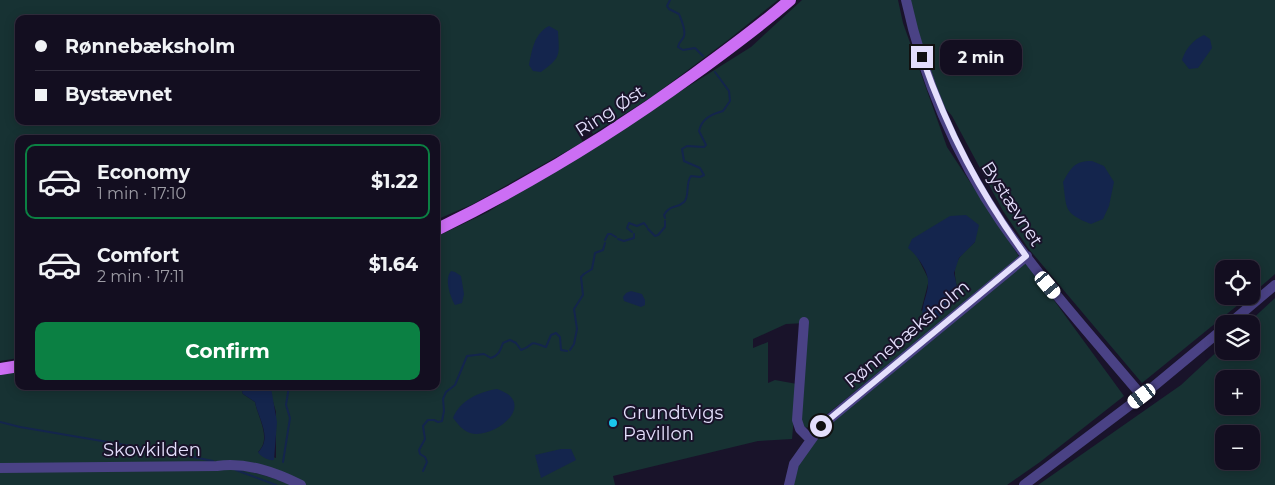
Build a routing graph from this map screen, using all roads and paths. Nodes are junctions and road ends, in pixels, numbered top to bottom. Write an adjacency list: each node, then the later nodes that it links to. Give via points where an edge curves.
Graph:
1 (790, 0): 3 (main road, Ring Øst, via 653,104 567,160)
2 (906, 0): 4 (street, Bystævnet, via 938,104 956,144 1001,221)
3 (440, 228)
4 (1026, 256): 11 (street, Bystævnet); 12 (street, Rønnebæksholm, via 821,426)
5 (1275, 285): 6 (street)
6 (1240, 315)
7 (804, 322): 12 (street, via 797,420 800,429)
8 (1215, 335): 11 (street)
9 (15, 367): 10 (main road)
10 (0, 369)
11 (1142, 396): 16 (street)
12 (810, 439): 15 (street, Rønnebæksholm, via 794,464)
13 (0, 468): 14 (street, Skovkilden, via 240,465)
14 (301, 485)
15 (789, 485)
16 (1024, 485)

